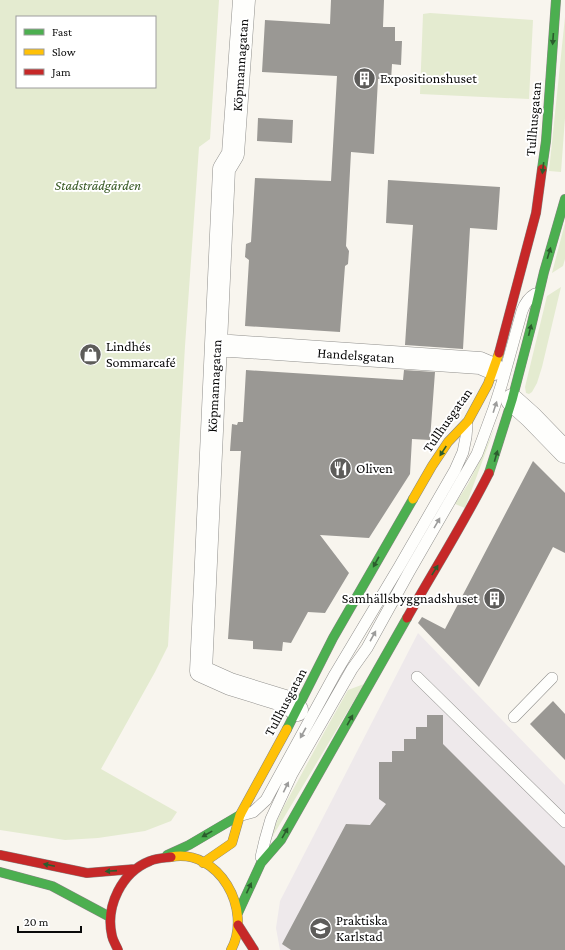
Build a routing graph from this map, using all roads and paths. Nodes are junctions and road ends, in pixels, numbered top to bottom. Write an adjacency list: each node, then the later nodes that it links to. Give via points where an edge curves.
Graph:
1 (244, 0): 5 (street, Köpmannagatan, via 233,154 224,169)
2 (556, 0): 6 (street, Tullhusgatan, one-way to 6, via 546,140 536,213)
3 (565, 199): 4 (street, one-way to 3)
4 (539, 291): 7 (street, one-way to 4); 21 (lane, one-way to 4, via 267,829 292,774 477,454 492,415 522,311 530,297)
5 (216, 344): 6 (street, Handelsgatan, via 480,363); 14 (street, Köpmannagatan, via 201,671 230,684 285,701)
6 (494, 369): 8 (street, Tullhusgatan)
7 (512, 400): 9 (street); 21 (street, one-way to 7, via 281,840 475,502 492,470)
8 (468, 421): 10 (lane, via 463,452 455,470); 13 (street, Tullhusgatan, one-way to 13, via 448,442 428,473 333,638)
9 (565, 452)
10 (335, 674): 13 (lane); 16 (lane, one-way to 16, via 266,800 253,812)
11 (417, 677): 17 (lane)
12 (552, 678): 15 (lane)
13 (313, 679): 14 (street, Tullhusgatan)
14 (297, 710): 16 (street, Tullhusgatan)
15 (514, 717)
16 (240, 815): 19 (street, one-way to 19); 20 (street, Tullhusgatan, via 232,843)
17 (565, 822)
18 (0, 855): 22 (street, one-way to 18, via 87,873)
19 (164, 857): 20 (street, via 186,856); 22 (street)
20 (203, 863): 26 (street, via 220,875 232,892)
21 (260, 863): 26 (street, one-way to 21)
22 (135, 869): 27 (street, via 122,883 114,899)
23 (0, 872): 24 (street)
24 (20, 877): 25 (street); 27 (street, via 52,886)
25 (45, 893)
26 (238, 913): 28 (street)
27 (110, 917): 30 (street)
28 (238, 925): 31 (street); 33 (street)
29 (103, 928): 30 (street)
30 (112, 935): 32 (street)
31 (232, 949)
32 (118, 950)
33 (254, 950)

